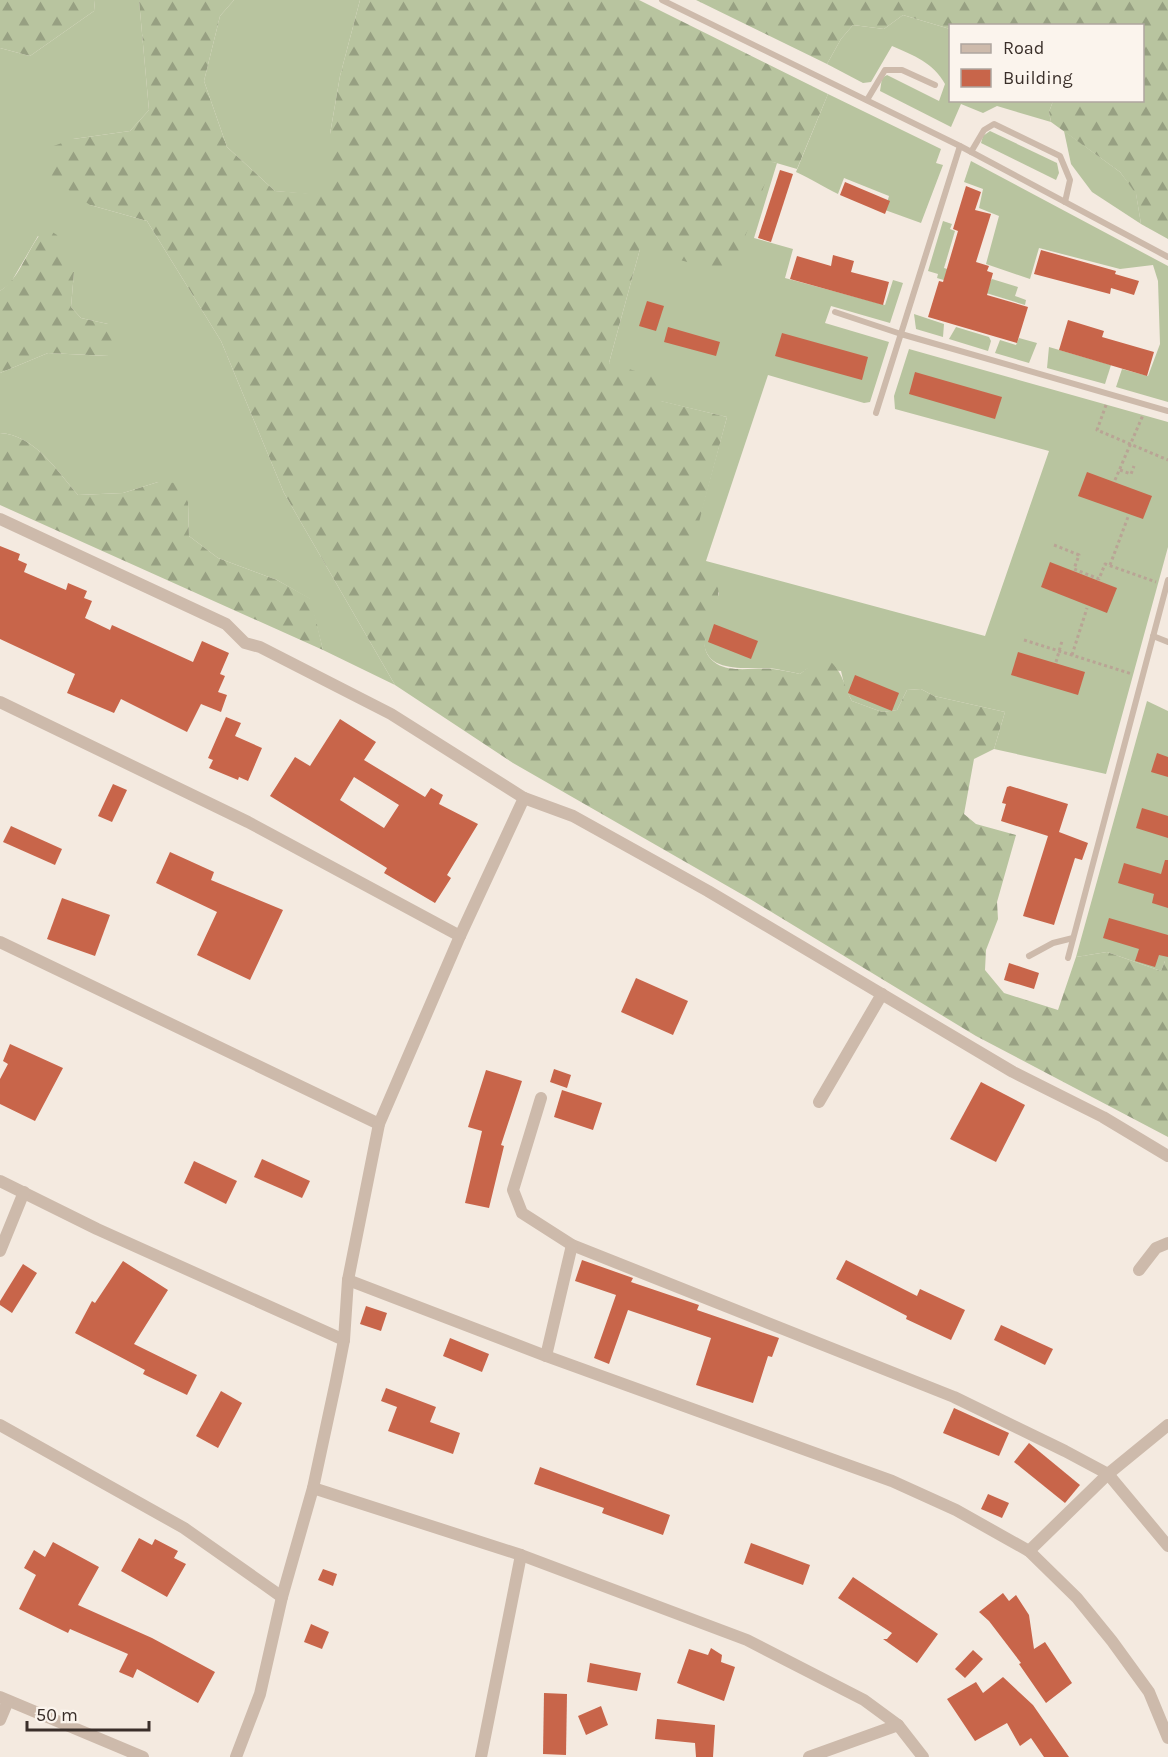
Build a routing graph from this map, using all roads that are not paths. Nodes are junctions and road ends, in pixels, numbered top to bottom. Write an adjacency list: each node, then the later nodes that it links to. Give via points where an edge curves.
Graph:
1 (662, 0): 3 (lane)
2 (935, 85): 3 (lane, via 902,70 885,70)
3 (867, 100): 4 (lane)
4 (960, 146): 5 (lane); 9 (lane)
5 (971, 152): 6 (lane); 6 (lane, via 984,130 994,124 1060,156 1071,180)
6 (1065, 202): 7 (lane)
7 (1168, 257)
8 (835, 312): 9 (lane)
9 (901, 334): 10 (lane); 11 (lane)
10 (1168, 411)
11 (876, 413)
12 (0, 519): 17 (street, via 226,624 245,643 392,714)
13 (1167, 583): 14 (lane)
14 (1153, 636): 15 (lane); 19 (lane)
15 (1168, 642)
16 (0, 702): 18 (street, via 237,817)
17 (524, 798): 18 (street); 23 (street, via 573,816)
18 (460, 936): 26 (street)
19 (1073, 938): 21 (lane); 22 (lane)
20 (0, 942): 26 (street)
21 (1029, 956)
22 (1068, 958)
23 (882, 994): 25 (street); 27 (street, via 1013,1072)
24 (541, 1098): 31 (street, via 513,1190 522,1213)
25 (819, 1102)
26 (379, 1124): 34 (street)
27 (1168, 1155)
28 (0, 1181): 29 (street)
29 (24, 1192): 32 (street); 35 (street)
30 (1168, 1244): 33 (street, via 1156,1248)
31 (572, 1245): 36 (street); 39 (street, via 954,1397)
32 (0, 1251)
33 (1139, 1270)
34 (348, 1280): 35 (street); 36 (street)
35 (344, 1340): 40 (street)
36 (546, 1356): 42 (street, via 892,1481 956,1510)
37 (0, 1425): 44 (street, via 184,1528)
38 (1168, 1425): 39 (street)
39 (1108, 1474): 41 (street); 42 (street)
40 (313, 1488): 43 (street); 44 (street)
41 (1168, 1546)
42 (1029, 1551): 48 (street, via 1077,1598 1112,1641 1149,1692)
43 (521, 1555): 47 (street, via 747,1640 822,1677); 51 (street)
44 (282, 1597): 50 (street, via 260,1694)
45 (4, 1699): 46 (street); 49 (street)
46 (0, 1720)
47 (898, 1725): 52 (street); 53 (street)
48 (1168, 1738)
49 (143, 1757)
50 (236, 1757)
51 (481, 1757)
52 (809, 1757)
53 (923, 1757)

